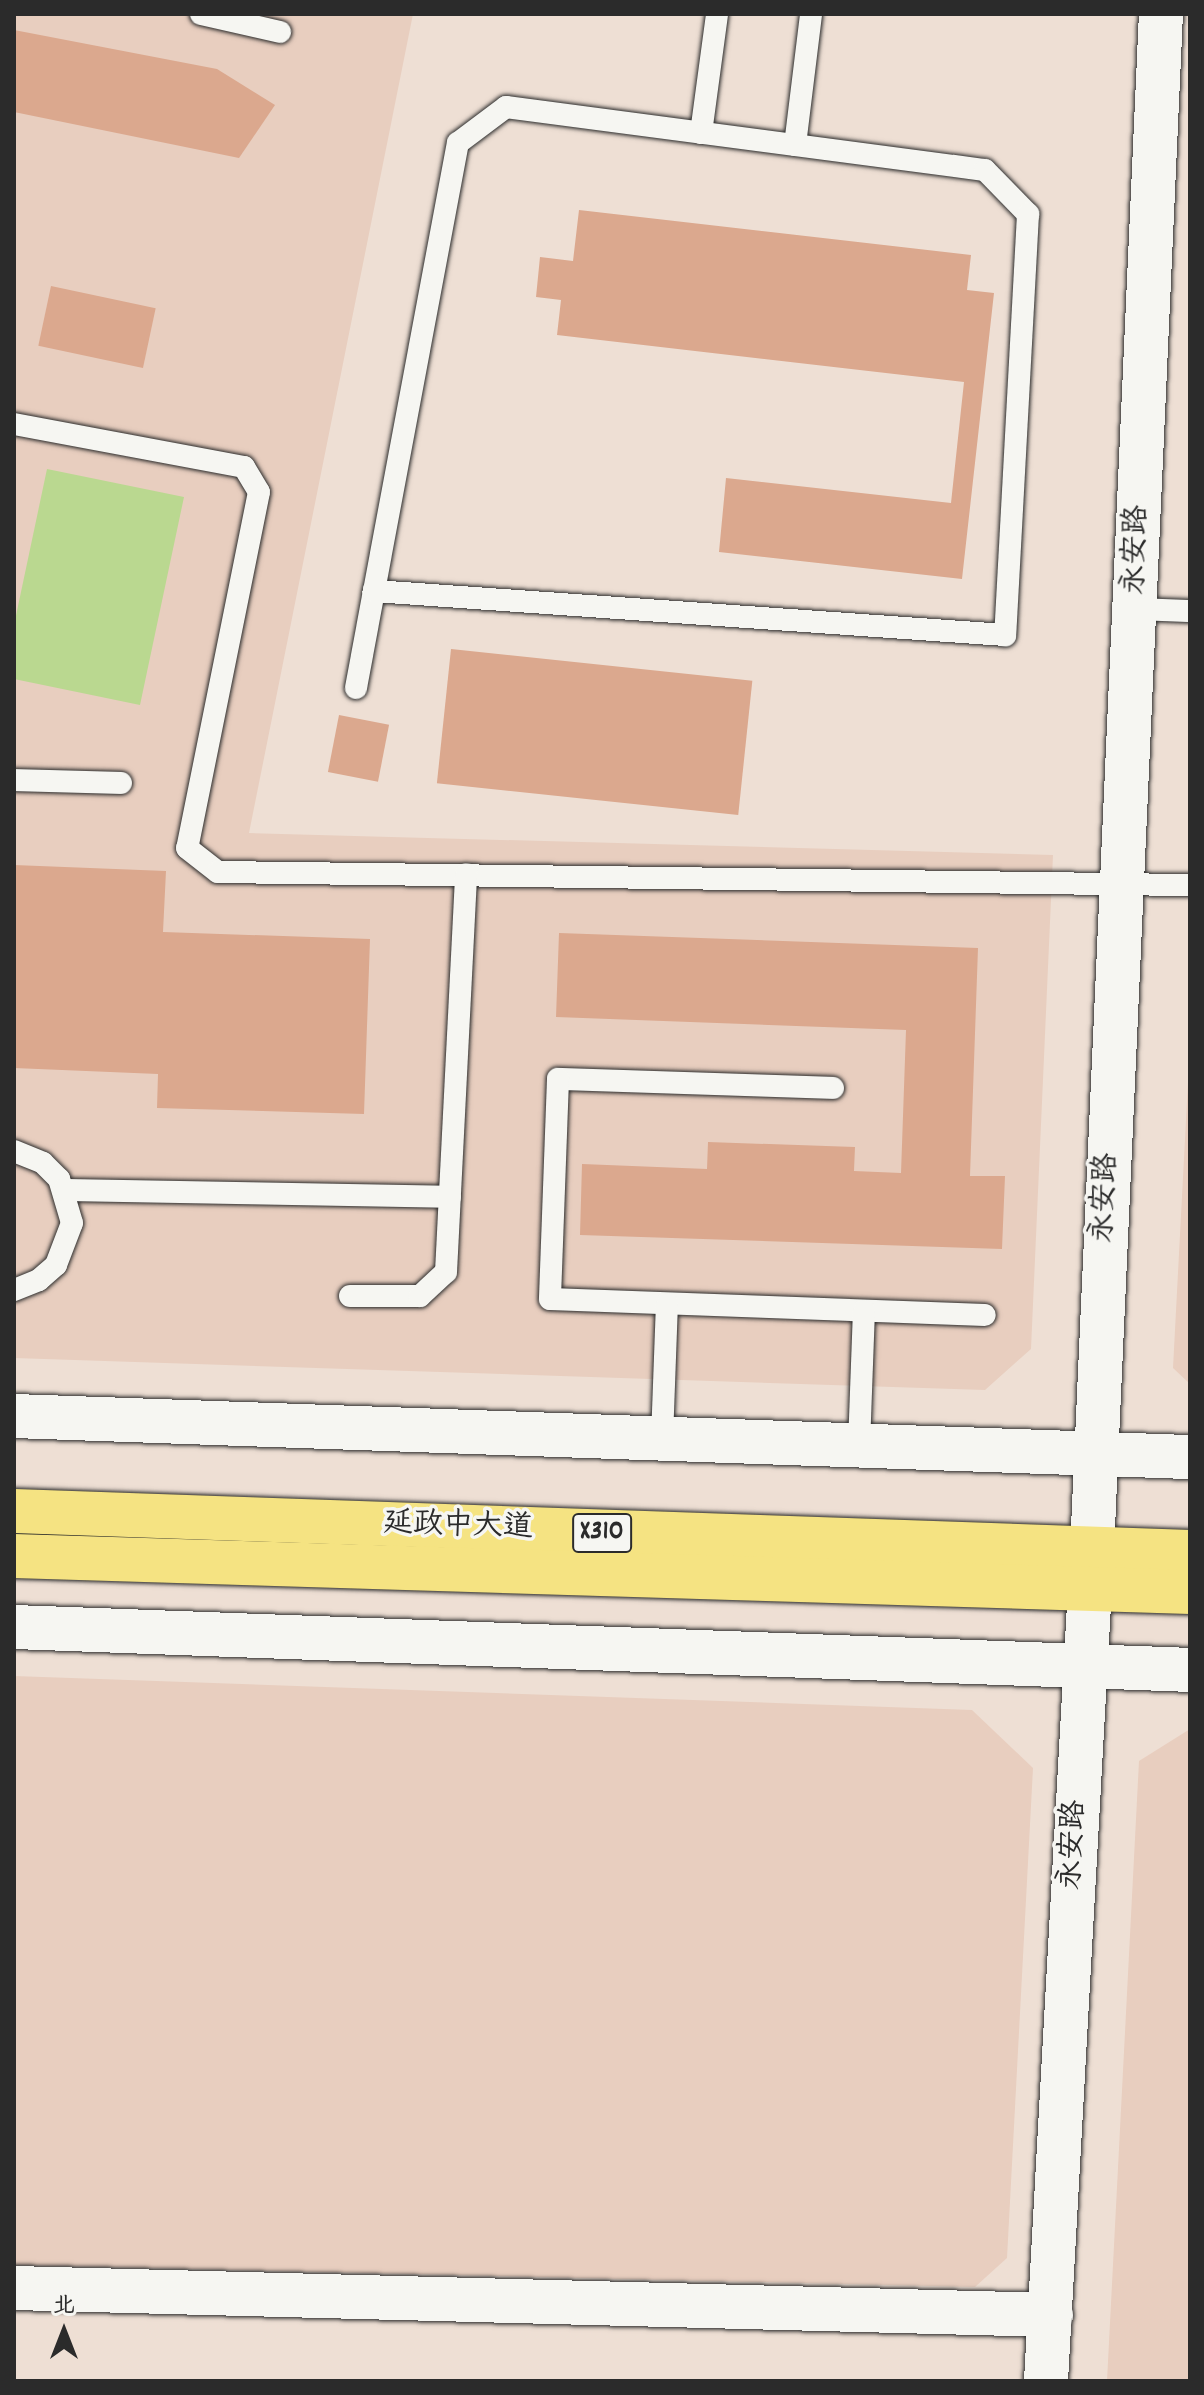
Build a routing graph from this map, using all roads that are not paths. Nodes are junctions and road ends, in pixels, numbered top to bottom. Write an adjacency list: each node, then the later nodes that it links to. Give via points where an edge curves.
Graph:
1 (201, 14): 5 (lane)
2 (717, 14): 6 (lane)
3 (811, 14): 7 (lane)
4 (1161, 14): 10 (street, 永安路)
5 (280, 32)
6 (701, 133): 7 (lane); 9 (lane, via 506,107 458,143)
7 (795, 145): 9 (lane, via 985,170 1028,214 1005,635)
8 (14, 424): 15 (lane, via 244,467 259,492 187,848 218,872)
9 (374, 591): 12 (lane)
10 (1135, 609): 11 (lane); 16 (street, 永安路)
11 (1190, 611)
12 (356, 688)
13 (14, 780): 14 (lane)
14 (121, 783)
15 (466, 875): 16 (lane); 21 (lane)
16 (1122, 882): 17 (lane); 30 (street, 永安路)
17 (1190, 885)
18 (833, 1088): 24 (lane, via 558,1079 550,1299)
19 (14, 1151): 20 (lane, via 43,1163)
20 (64, 1190): 21 (lane); 22 (lane, via 72,1223 68,1245 39,1280)
21 (450, 1197): 23 (lane, via 446,1272 420,1296)
22 (14, 1290)
23 (350, 1296)
24 (667, 1304): 25 (lane); 28 (lane)
25 (864, 1311): 26 (lane); 29 (lane)
26 (985, 1315)
27 (14, 1416): 28 (street)
28 (662, 1439): 29 (street)
29 (859, 1446): 30 (street)
30 (1094, 1454): 31 (street); 35 (street, 永安路)
31 (1190, 1457)
32 (14, 1511): 35 (main road, 延政中大道 / X310)
33 (1190, 1552): 35 (main road, 延政中大道 / X310)
34 (14, 1556): 35 (main road, 延政中大道 / X310)
35 (1090, 1570): 36 (main road, 延政中大道 / X310); 38 (street, 永安路)
36 (1190, 1592)
37 (14, 1627): 38 (street)
38 (1083, 1667): 39 (street); 41 (street, 永安路)
39 (1190, 1670)
40 (14, 2288): 41 (street)
41 (1051, 2315): 42 (street, 永安路)
42 (1046, 2381)

